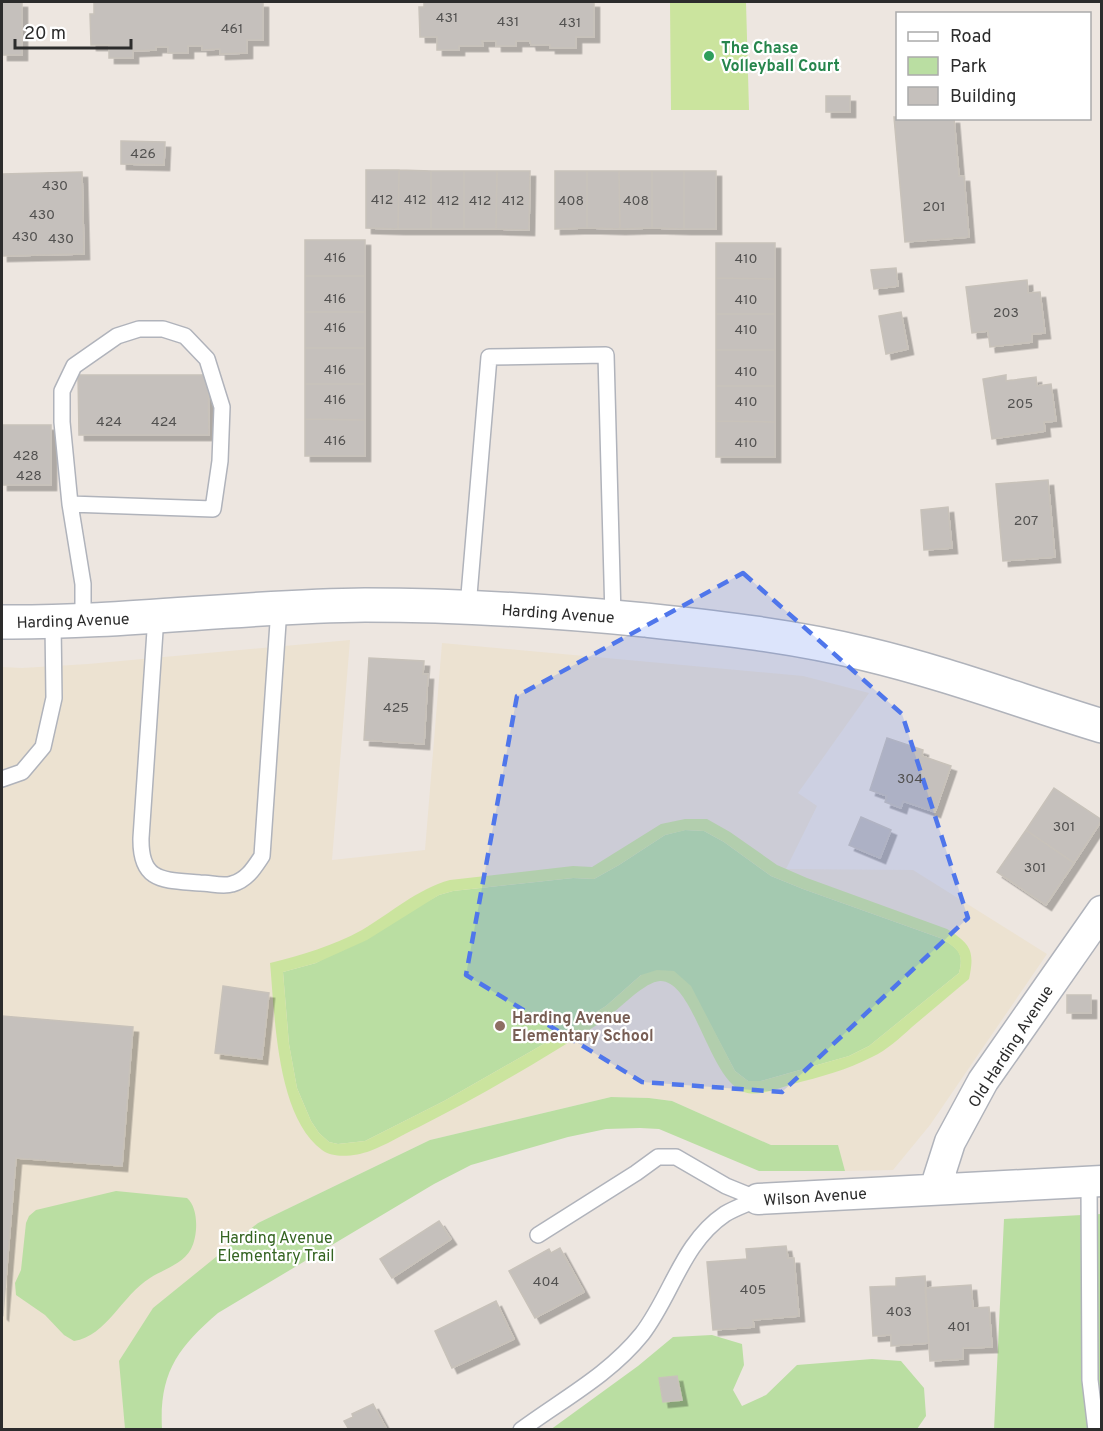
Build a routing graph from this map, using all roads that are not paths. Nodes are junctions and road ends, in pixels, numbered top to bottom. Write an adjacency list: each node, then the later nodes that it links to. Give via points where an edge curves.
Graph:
1 (70, 504): 1 (lane, via 62,392 74,366 117,336 139,329 163,329 185,336 207,359 222,407 213,509); 7 (lane, via 83,584)
2 (468, 607): 3 (street, Harding Avenue); 5 (street, Harding Avenue); 5 (lane, via 489,357 606,355)
3 (279, 608): 4 (street, Harding Avenue); 4 (lane, via 261,856 253,870 231,885 162,879 144,864 141,838)
4 (156, 616): 7 (street, Harding Avenue)
5 (612, 617): 8 (street, Harding Avenue, via 768,635 863,653)
6 (2, 622): 7 (street, Harding Avenue)
7 (68, 622): 9 (lane, via 43,747 22,772)
8 (1101, 726)
9 (2, 780)
10 (1101, 911): 12 (street, Old Harding Avenue, via 983,1081 950,1142)
11 (1095, 1181): 12 (street, Wilson Avenue); 16 (lane, via 1090,1380)
12 (935, 1189): 13 (street, Wilson Avenue)
13 (758, 1199): 14 (lane, via 726,1186 676,1157 658,1157); 15 (lane, Wilson Avenue, via 712,1224 690,1250 642,1333 619,1359)
14 (538, 1235)
15 (521, 1430)
16 (1096, 1430)

